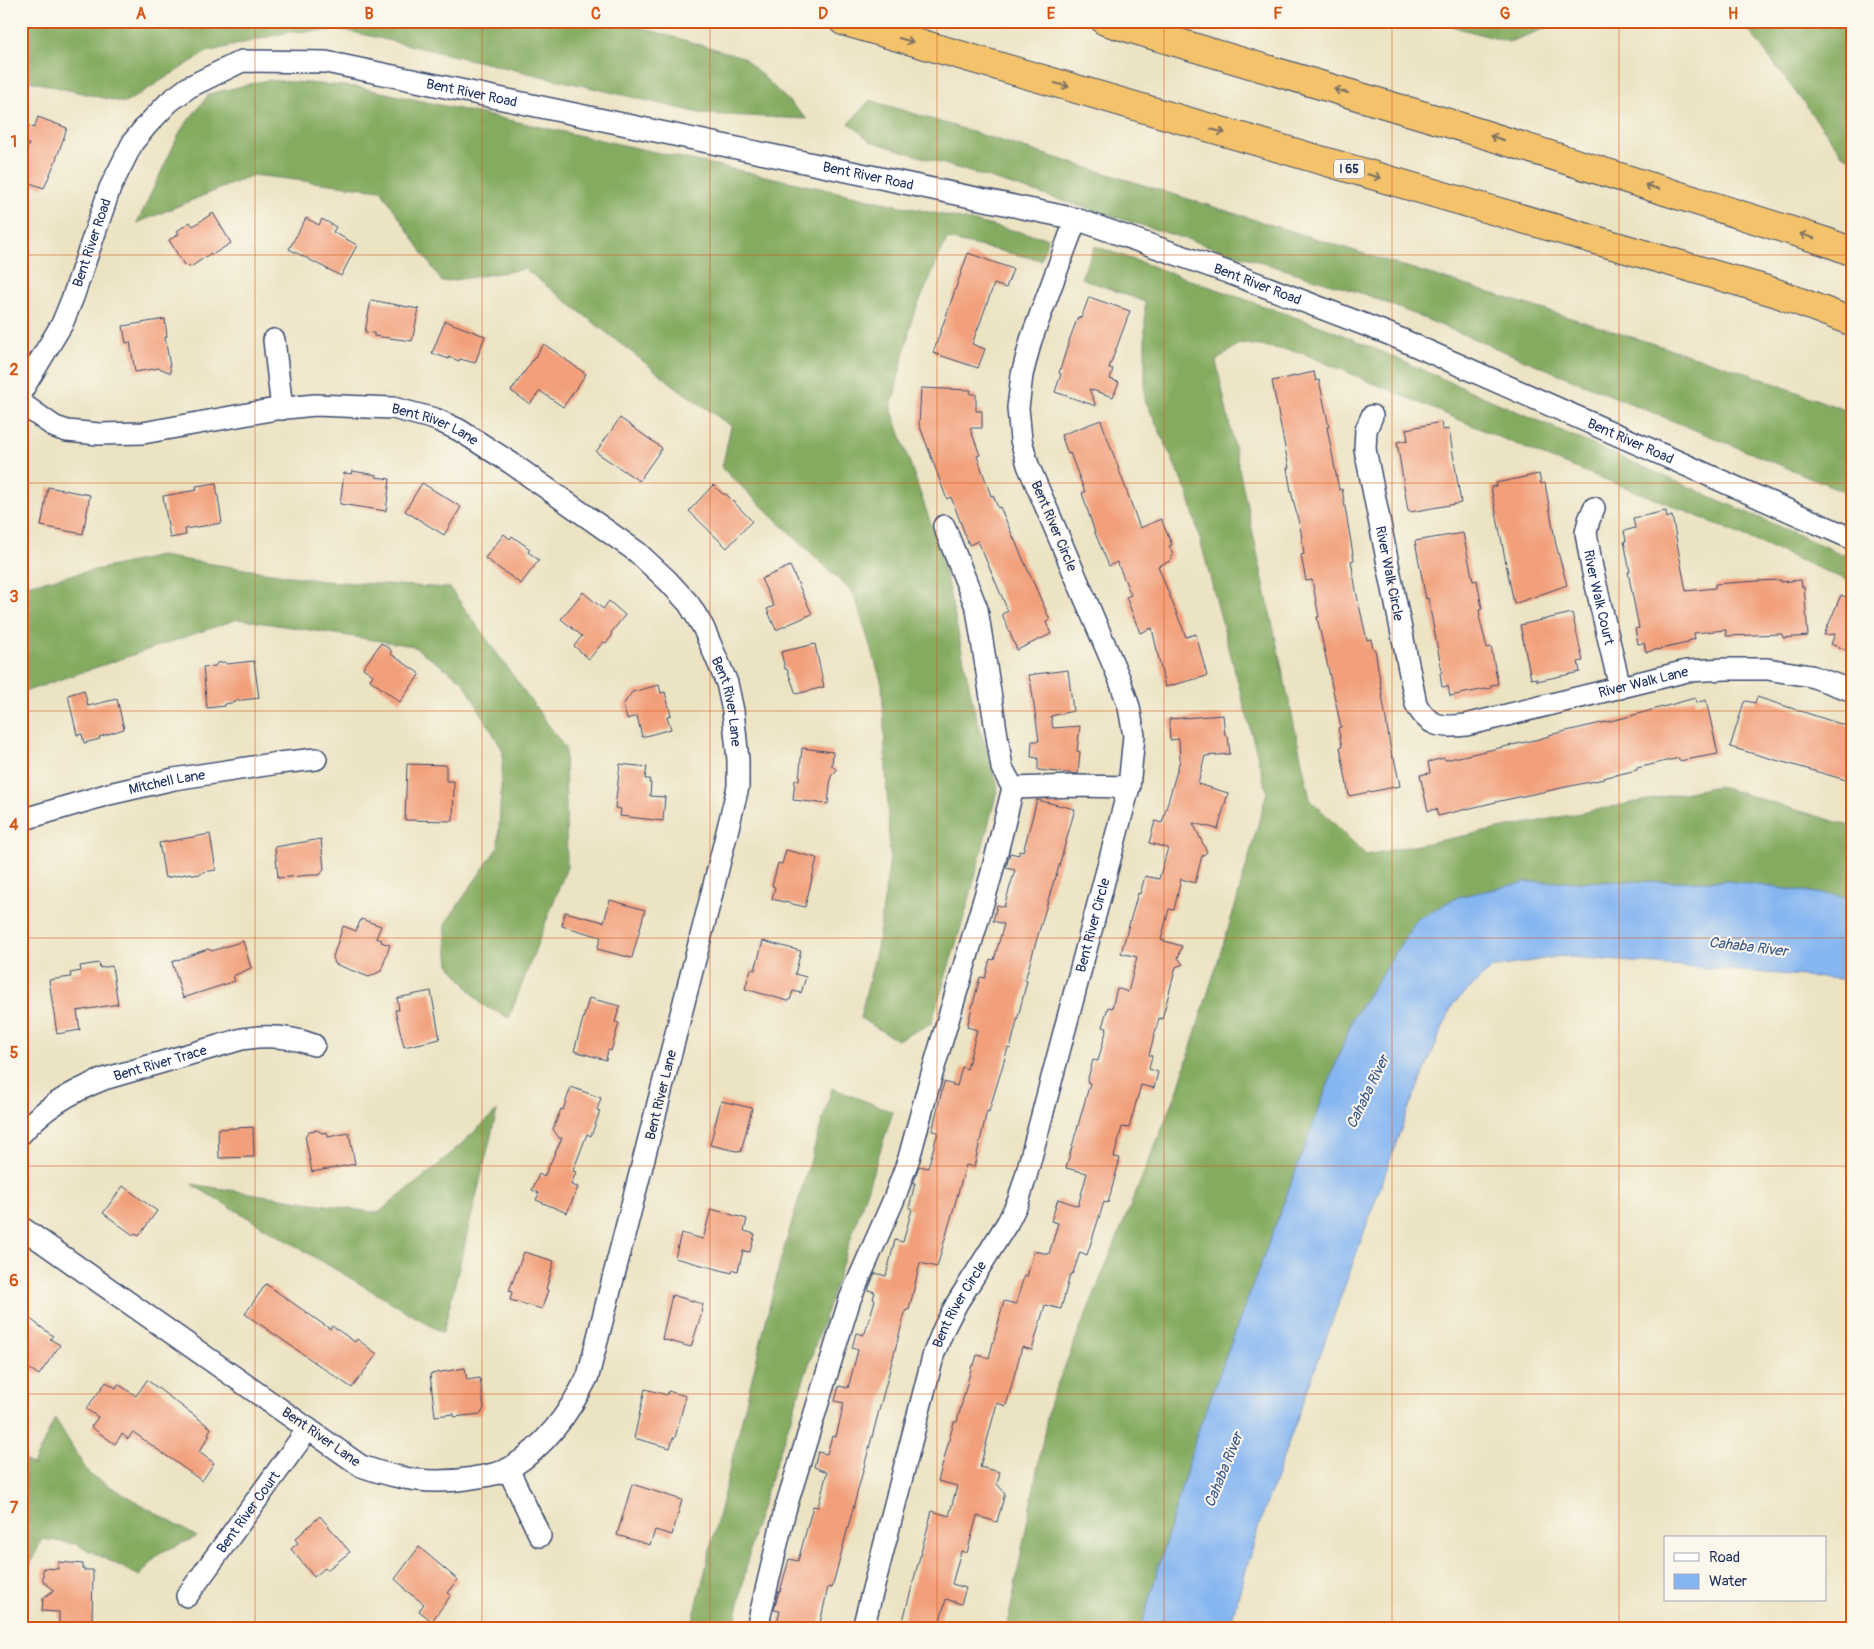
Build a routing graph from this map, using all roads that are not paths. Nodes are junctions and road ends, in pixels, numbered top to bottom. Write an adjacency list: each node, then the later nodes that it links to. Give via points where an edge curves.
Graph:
1 (843, 21): 5 (highway, I 65, one-way to 5, via 1774,292)
2 (1105, 21): 4 (highway, one-way to 2, via 1445,122)
3 (1076, 220): 7 (street, Bent River Road, via 326,62 242,61 182,92 133,142 110,188 62,324); 13 (street, Bent River Road, via 1227,272 1389,334); 19 (street, Bent River Circle, via 1031,340 1022,375 1019,424 1028,465 1129,707 1134,736)
4 (1853, 252)
5 (1853, 322)
6 (274, 340): 9 (street)
7 (21, 392)
8 (21, 404): 9 (street, Bent River Lane, via 55,427 99,434 143,433)
9 (282, 409): 25 (street, Bent River Lane, via 315,405 393,408 435,419 459,430 511,463 637,552 689,604 703,627 727,683 733,711 738,787 588,1376 558,1426 531,1453)
10 (1372, 416): 16 (street, River Walk Circle, via 1366,430 1365,449 1416,704 1422,715)
11 (1594, 508): 14 (street, River Walk Court, via 1586,534)
12 (944, 526): 18 (street, via 977,609 1002,768)
13 (1853, 539)
14 (1620, 688): 15 (street, River Walk Lane, via 1686,671 1768,669 1811,676); 16 (street, River Walk Lane, via 1466,725)
15 (1853, 691)
16 (1434, 725)
17 (316, 759): 20 (street, Mitchell Lane, via 174,780 108,794)
18 (1013, 788): 19 (street); 28 (street, via 991,876 909,1158 850,1299 785,1510)
19 (1129, 788): 29 (street, Bent River Circle, via 1018,1202 957,1303 934,1353)
20 (21, 820)
21 (314, 1045): 22 (street, Bent River Trace, via 260,1036 104,1079 64,1098)
22 (21, 1134)
23 (21, 1227): 24 (street, Bent River Lane)
24 (308, 1429): 25 (street, Bent River Lane, via 361,1466 405,1480 456,1481); 27 (street, Bent River Court)
25 (508, 1469): 26 (street)
26 (540, 1536)
27 (188, 1596)
28 (757, 1628)
29 (863, 1628)

